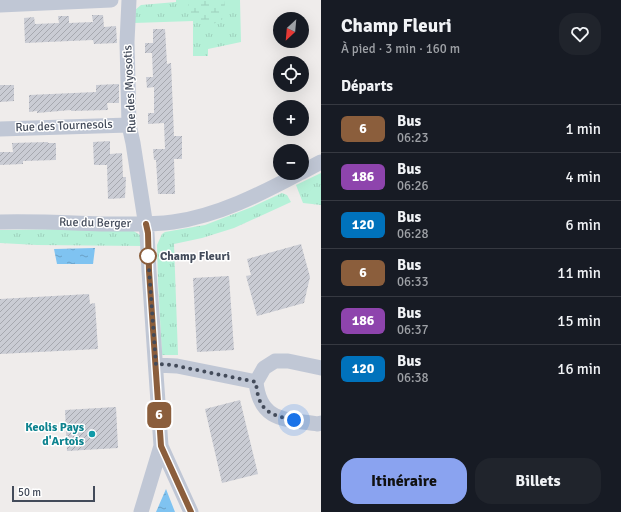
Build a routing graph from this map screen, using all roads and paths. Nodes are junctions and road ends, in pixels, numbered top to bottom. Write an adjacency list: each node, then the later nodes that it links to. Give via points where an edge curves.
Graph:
1 (111, 0): 3 (street)
2 (128, 0): 4 (street, Rue des Myosotis)
3 (0, 5)
4 (129, 125): 5 (street, Rue des Tournesols); 10 (street, Rue des Myosotis)
5 (0, 129)
6 (321, 162): 7 (street, Rue du Berger)
7 (309, 168)
8 (285, 180): 10 (street, Rue du Berger, via 245,200 188,220)
9 (0, 222): 10 (street, Rue du Berger)
10 (146, 224): 11 (street, Rue des Myosotis)
11 (156, 365): 13 (street, via 177,366); 15 (street, Rue des Myosotis)
12 (321, 368): 13 (street, via 275,361 264,368)
13 (256, 382): 14 (street, via 259,398 272,415 318,424)
14 (321, 422)
15 (161, 446): 16 (street); 17 (street)
16 (142, 512)
17 (191, 512)

